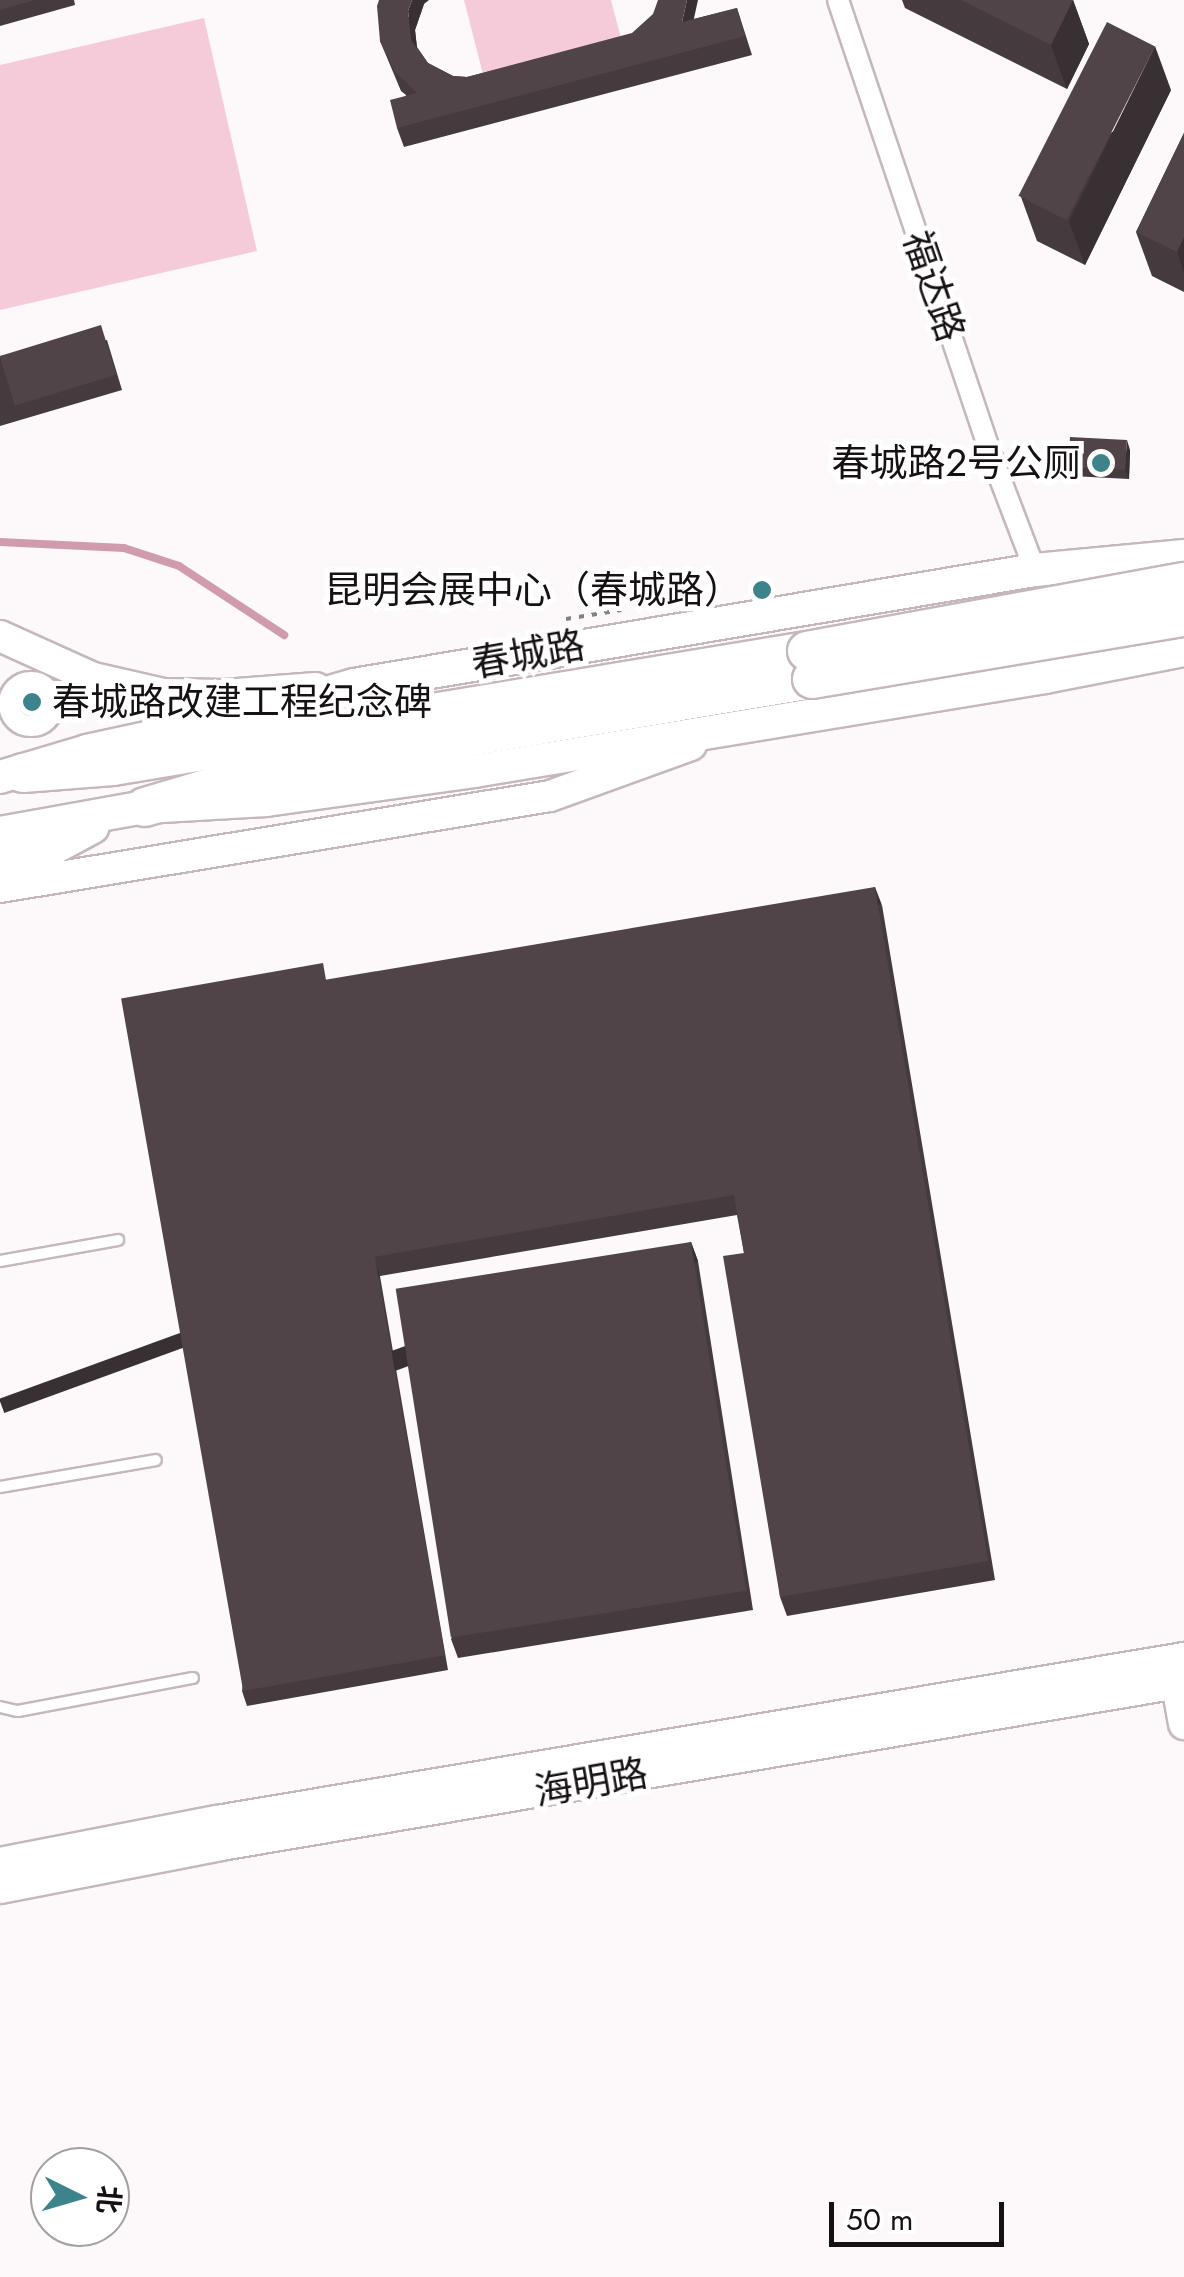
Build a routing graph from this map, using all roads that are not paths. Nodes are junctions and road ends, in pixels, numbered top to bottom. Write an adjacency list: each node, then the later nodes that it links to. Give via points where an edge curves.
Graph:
1 (838, 0): 4 (street, 福达路)
2 (1184, 532): 4 (main road)
3 (1184, 556): 4 (main road, 春城路)
4 (1035, 570): 10 (main road, 春城路)
5 (1184, 582): 9 (highway, bridge)
6 (1184, 618): 9 (highway, bridge)
7 (0, 636): 10 (street, via 93,678 164,694)
8 (1184, 653): 11 (main road)
9 (810, 665): 12 (highway); 13 (highway, via 270,770)
10 (354, 685): 12 (main road, 春城路)
11 (730, 731): 13 (main road, via 266,800); 16 (street, via 550,796)
12 (11, 775)
13 (131, 810): 14 (main road); 15 (main road, via 44,853)
14 (0, 833)
15 (0, 862)
16 (0, 887)
17 (118, 1240): 18 (lane)
18 (0, 1261)
19 (156, 1460): 20 (lane)
20 (0, 1487)
21 (1179, 1671): 24 (street); 25 (street, 海明路, via 217,1821); 26 (street, 海明路)
22 (193, 1678): 23 (lane, via 18,1711)
23 (0, 1707)
24 (1184, 1724)
25 (0, 1863)
26 (0, 1888)

